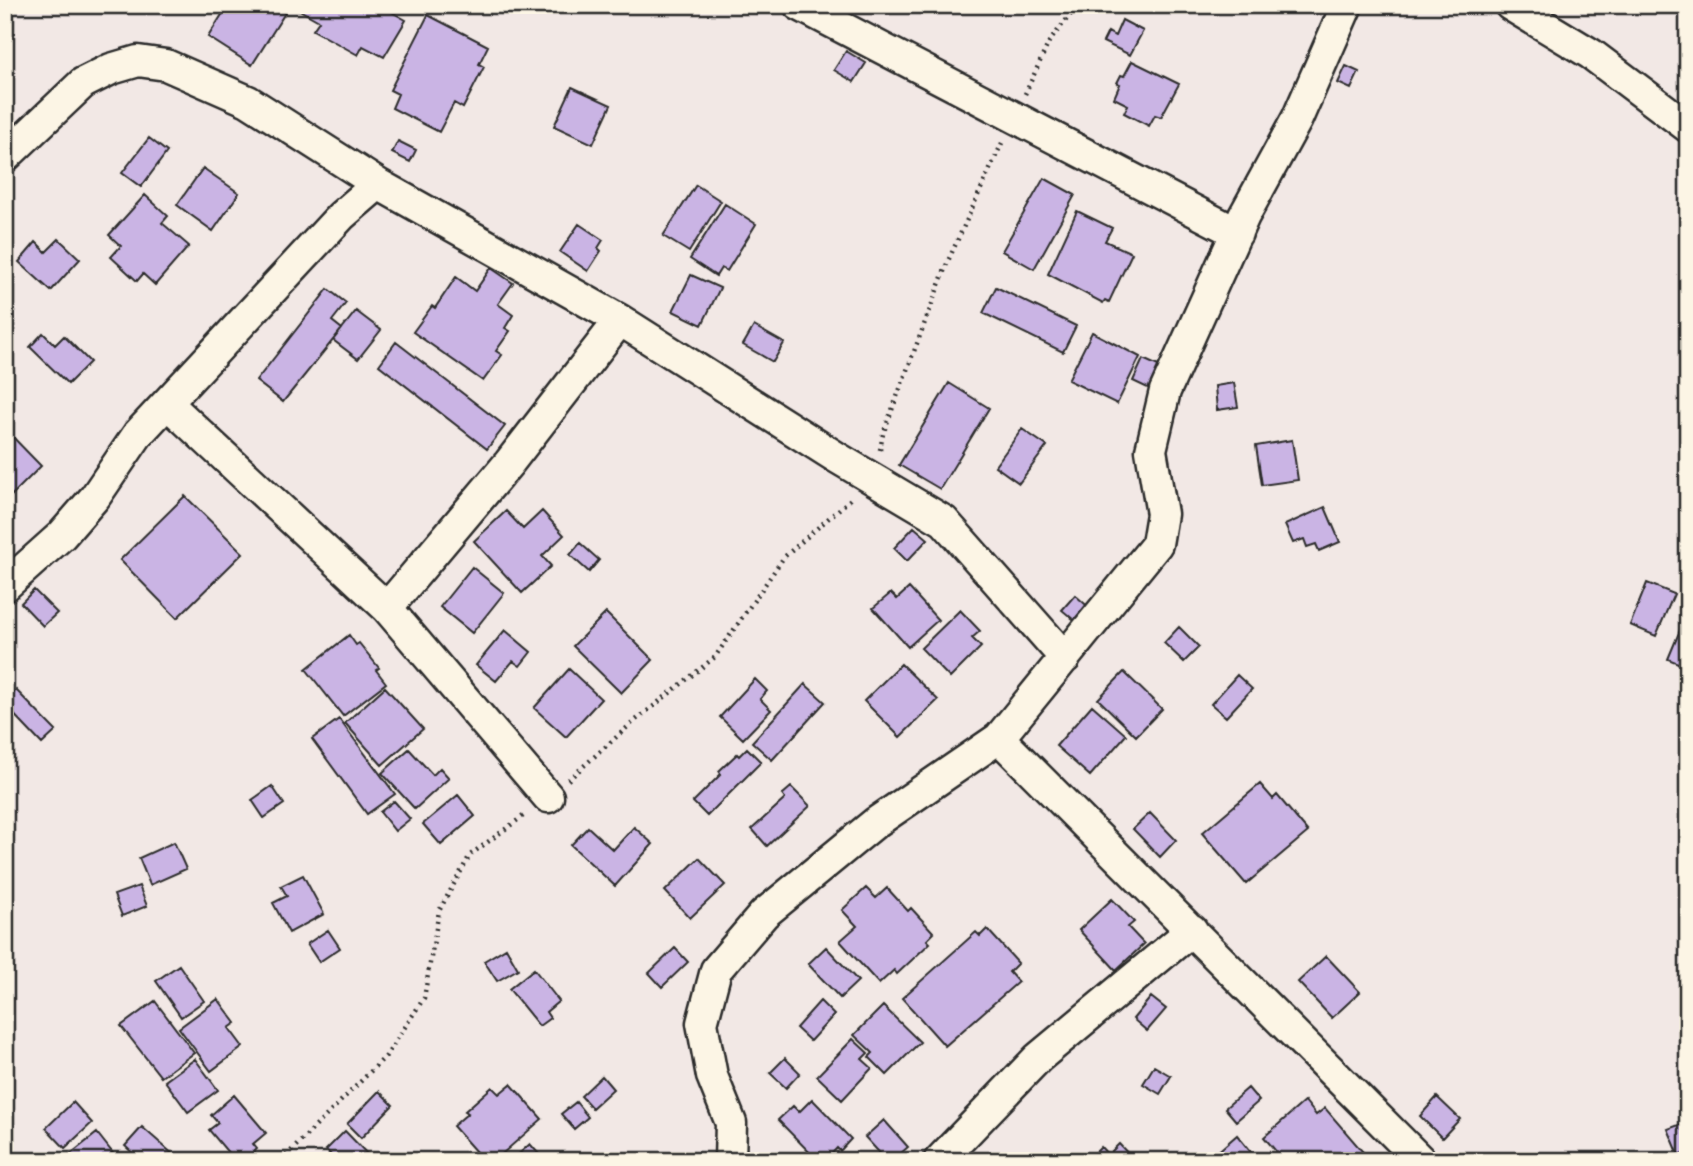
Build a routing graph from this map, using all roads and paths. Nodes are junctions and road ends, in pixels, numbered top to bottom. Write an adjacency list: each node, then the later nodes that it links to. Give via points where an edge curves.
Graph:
1 (799, 5): 5 (street)
2 (1078, 5): 5 (path, via 1049,42)
3 (1347, 5): 9 (street, via 1297,119)
4 (1510, 5): 6 (street, via 1591,54)
5 (1014, 117): 9 (street); 12 (path, via 948,261 883,434)
6 (1688, 127)
7 (5, 157): 8 (street, via 83,83 138,61 166,65 248,101)
8 (378, 184): 10 (street); 11 (street, via 341,216)
9 (1237, 233): 15 (street, via 1165,391 1151,450 1162,514 1157,544)
10 (620, 320): 12 (street); 14 (street, via 509,463)
11 (167, 403): 13 (street, via 138,434 95,498); 14 (street)
12 (874, 480): 15 (street, via 944,521); 17 (path, via 784,557 715,657)
13 (5, 586)
14 (387, 608): 17 (street)
15 (1065, 658): 16 (street)
16 (999, 738): 18 (street); 21 (street, via 875,823 784,897 716,970 702,1023 712,1076 731,1123)
17 (548, 797): 20 (path, via 470,855 439,911 424,998 386,1056)
18 (1192, 930): 19 (street); 22 (street, via 1038,1058)
19 (1420, 1160)
20 (281, 1161)
21 (730, 1161)
22 (939, 1161)

